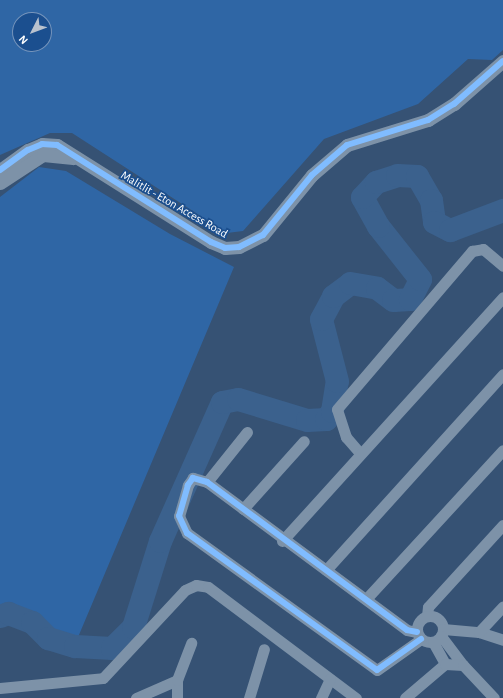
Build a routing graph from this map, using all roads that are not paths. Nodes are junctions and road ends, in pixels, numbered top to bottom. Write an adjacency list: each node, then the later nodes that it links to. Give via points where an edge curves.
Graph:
1 (503, 61): 2 (street, Malitlit - Eton Access Road, via 454,104 428,120 348,145 312,175 263,235 239,247 226,248 211,242)
2 (73, 158): 3 (street, Malitlit - Eton Access Road, via 57,146 42,144); 4 (street, Malitlit - Eton Access Road, via 43,155)
3 (0, 170)
4 (0, 183)
5 (503, 266): 11 (street, via 483,249 472,251 337,409 346,437)
6 (503, 297): 11 (street)
7 (503, 374): 16 (street)
8 (247, 432): 12 (street)
9 (304, 441): 13 (street)
10 (503, 450): 17 (street)
11 (359, 452): 15 (street)
12 (207, 482): 13 (street); 21 (street, via 193,478 188,485 179,516 187,533 377,670)
13 (243, 509): 15 (street)
14 (503, 525): 19 (street, via 428,607)
15 (282, 541): 16 (street)
16 (326, 570): 17 (street)
17 (366, 600): 21 (street, via 407,630)
18 (503, 606): 20 (street)
19 (427, 616): 21 (street, via 419,622); 22 (street, via 436,618)
20 (479, 632): 22 (street); 23 (street)
21 (419, 635): 22 (street)
22 (439, 635): 26 (street); 27 (street)
23 (503, 640)
24 (191, 643): 29 (street)
25 (264, 649): 33 (street)
26 (445, 664): 27 (street); 36 (street)
27 (463, 665): 37 (street)
28 (330, 679): 30 (street, via 208,587 196,585 184,590 103,678); 34 (street); 35 (street)
29 (177, 680): 31 (street); 32 (street)
30 (0, 688)
31 (136, 698)
32 (178, 698)
33 (249, 698)
34 (321, 698)
35 (356, 698)
36 (405, 698)
37 (494, 698)

